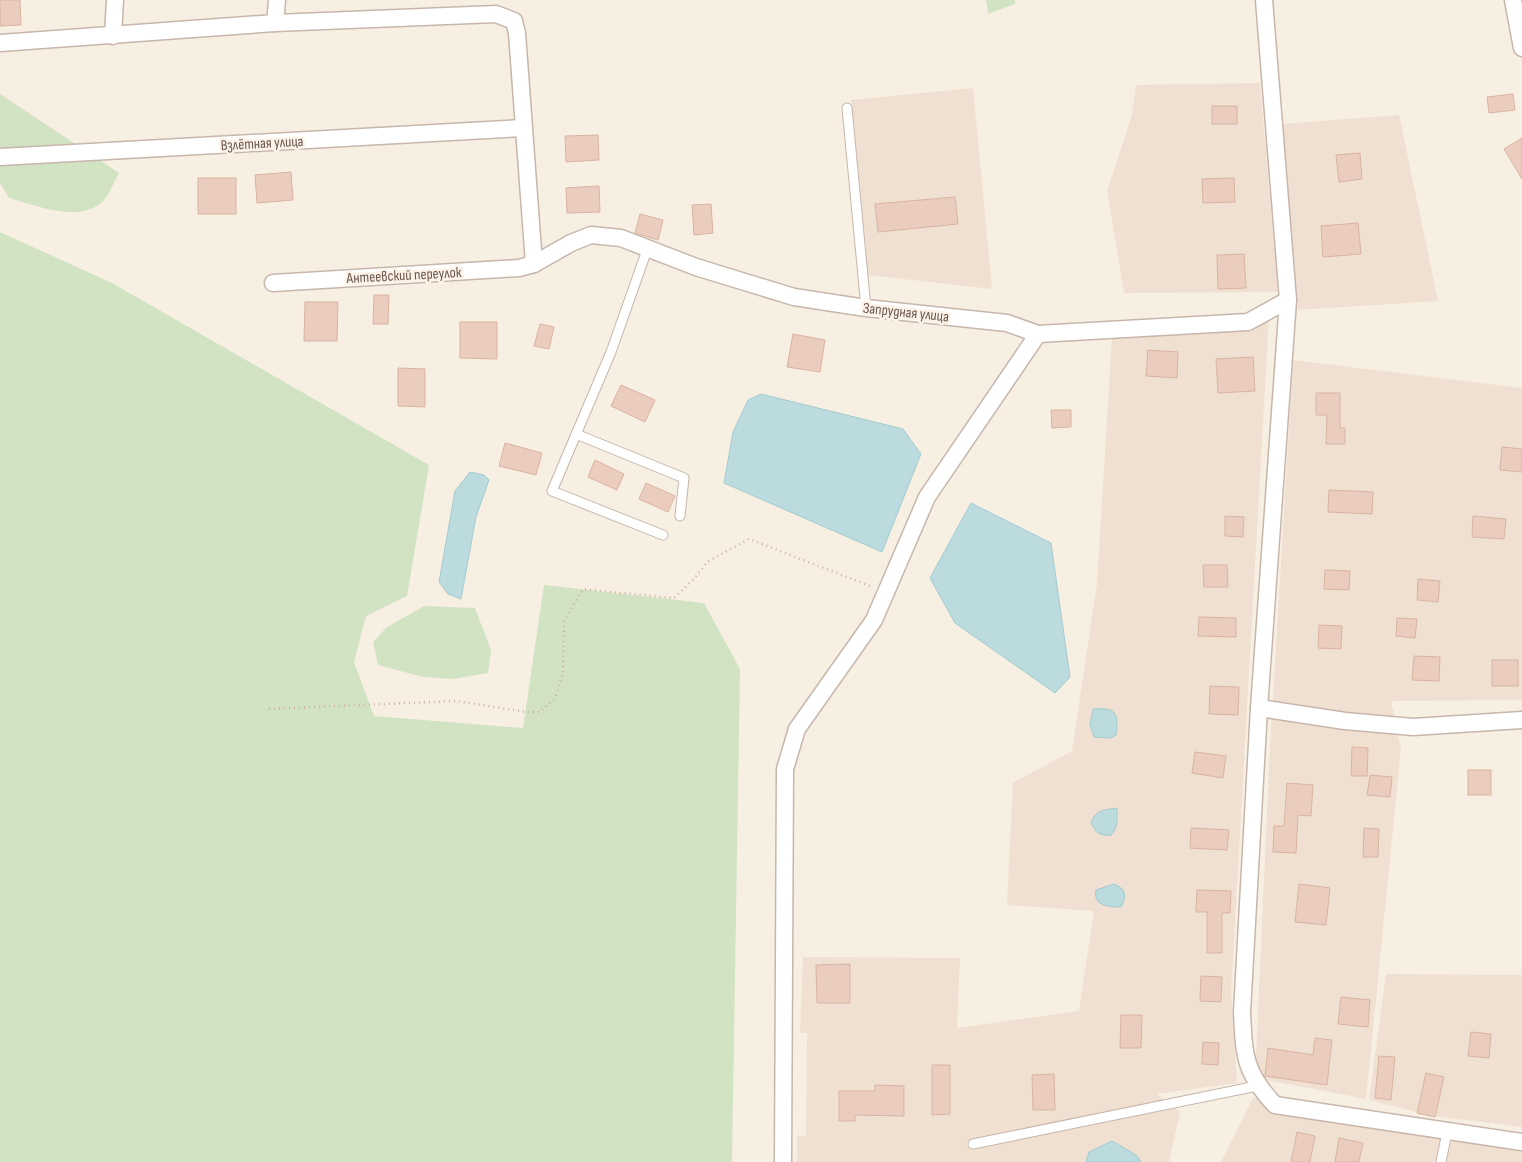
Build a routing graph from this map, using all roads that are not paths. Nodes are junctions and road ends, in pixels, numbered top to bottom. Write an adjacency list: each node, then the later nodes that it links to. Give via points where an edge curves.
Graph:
1 (115, 0): 7 (street)
2 (277, 0): 6 (street)
3 (1264, 0): 16 (street)
4 (1514, 0): 9 (street)
5 (438, 8): 6 (street); 11 (street, via 496,14 514,21)
6 (275, 22): 7 (street)
7 (113, 36): 8 (street)
8 (0, 43)
9 (1522, 48)
10 (847, 108): 17 (lane)
11 (524, 128): 12 (street, Взлётная улица); 14 (street)
12 (0, 157)
13 (648, 247): 14 (street, Запрудная улица, via 621,238 591,235); 17 (street, Запрудная улица, via 696,267 794,297); 19 (lane, via 611,352)
14 (534, 264): 15 (street, Антеевский переулок, via 519,268)
15 (274, 283)
16 (1288, 300): 18 (street, Запрудная улица, via 1248,322); 22 (street)
17 (866, 308): 18 (street, Запрудная улица, via 1007,323)
18 (1038, 334): 28 (street, via 927,497 874,620 798,729 785,768)
19 (576, 434): 20 (lane, via 684,478); 21 (lane, via 552,491)
20 (680, 516)
21 (663, 535)
22 (1259, 708): 23 (street, via 1413,727); 24 (street, via 1242,1012 1244,1053)
23 (1522, 720)
24 (1257, 1086): 25 (street, via 1275,1105); 27 (lane)
25 (1447, 1132): 26 (street); 29 (lane)
26 (1522, 1142)
27 (973, 1144)
28 (783, 1162)
29 (1441, 1162)

